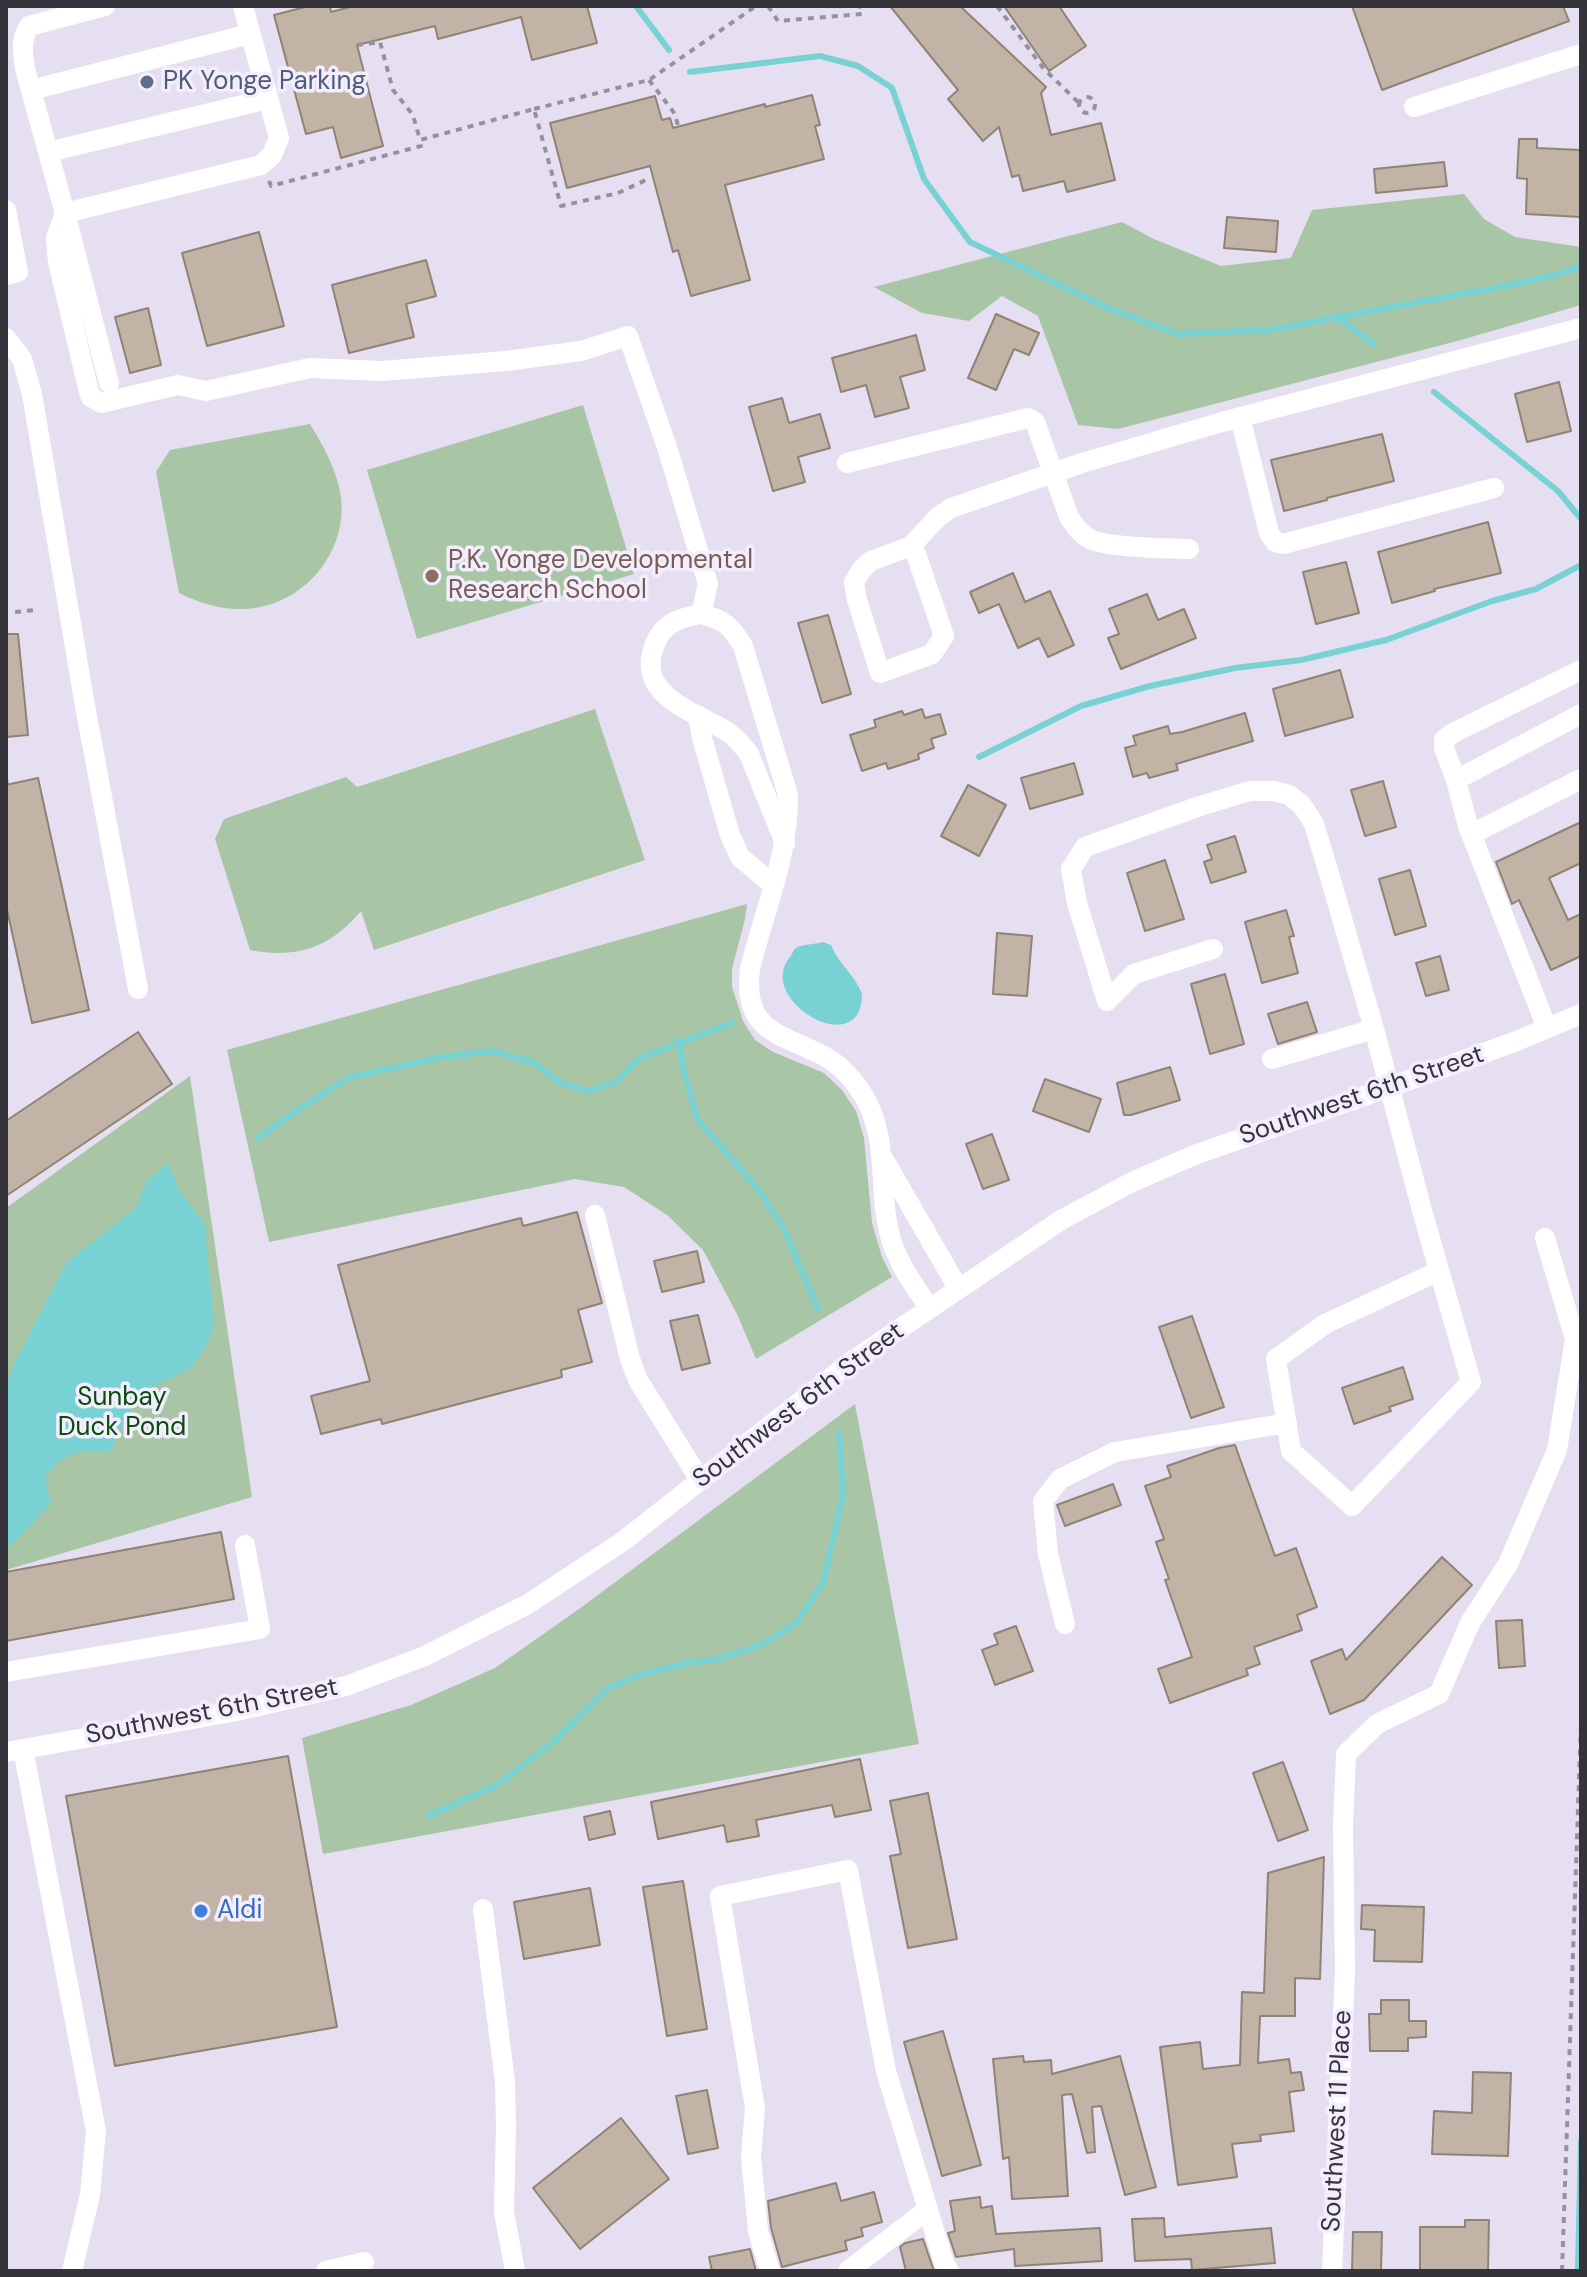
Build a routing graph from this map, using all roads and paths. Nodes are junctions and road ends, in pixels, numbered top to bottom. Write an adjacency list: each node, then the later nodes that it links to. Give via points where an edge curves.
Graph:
1 (105, 6): 11 (street, via 29,26 22,45)
2 (243, 6): 7 (street)
3 (756, 6): 10 (path)
4 (768, 6): 5 (path, via 778,21 862,14)
5 (860, 6)
6 (997, 6): 13 (path, via 1044,69)
7 (250, 34): 11 (street); 12 (street)
8 (357, 45): 17 (path, via 380,42 393,90 413,115)
9 (1581, 54): 14 (street)
10 (649, 80): 15 (path); 16 (path)
11 (31, 90): 18 (street)
12 (268, 99): 18 (street); 22 (street, via 279,138 261,165)
13 (1079, 103): 13 (path, via 1090,98 1095,109 1083,113)
14 (1414, 107)
15 (534, 109): 17 (path); 20 (path, via 561,206 618,193)
16 (678, 126)
17 (420, 140): 19 (path, via 421,146 271,186)
18 (48, 152): 22 (street)
19 (268, 177)
20 (648, 179)
21 (6, 210): 23 (street, via 18,272)
22 (65, 213): 26 (street); 35 (street, via 56,238 58,262 89,392 101,403 178,385 206,391 310,368 382,371 506,361 581,351 628,336 708,584)
23 (6, 275)
24 (1581, 328): 27 (street)
25 (6, 338): 45 (street, via 22,359 32,394)
26 (109, 383)
27 (1240, 417): 29 (street); 30 (street, via 1275,542)
28 (847, 463): 29 (street, via 1028,418 1035,422)
29 (1052, 473): 31 (street, via 951,508); 32 (street, via 1069,517 1090,539)
30 (1494, 488)
31 (911, 546): 31 (street, via 944,636 932,654 880,673 854,582 871,561)
32 (1189, 549)
33 (36, 610): 34 (path)
34 (15, 612)
35 (701, 614): 38 (street, via 682,617 665,628 651,656 664,695); 42 (street, via 731,627 743,646 788,795)
36 (1581, 670): 40 (street, via 1444,740)
37 (1581, 714): 40 (street)
38 (698, 715): 42 (street, via 731,734 749,754); 43 (street, via 730,835 740,857)
39 (1581, 779): 41 (street)
40 (1456, 780): 41 (street)
41 (1472, 834): 47 (street)
42 (785, 843): 43 (street)
43 (773, 885): 51 (street, via 750,969 753,1011 774,1033 826,1057 851,1078 870,1107)
44 (1213, 949): 48 (street, via 1134,974 1107,1001 1071,869 1085,847 1200,806 1250,791 1289,795 1314,824)
45 (138, 989)
46 (1581, 1014): 47 (street, Southwest 6th Street)
47 (1547, 1028): 50 (street, Southwest 6th Street)
48 (1374, 1029): 49 (street); 50 (street)
49 (1272, 1059)
50 (1390, 1087): 54 (street); 55 (street, Southwest 6th Street, via 1132,1182 1061,1220)
51 (883, 1158): 55 (street); 56 (street, via 890,1237)
52 (595, 1215): 58 (street, via 638,1380)
53 (1545, 1238): 73 (street, Southwest 11 Place, via 1575,1339 1557,1450 1508,1564 1470,1623 1439,1694 1377,1724 1346,1754 1345,1971)
54 (1439, 1271): 57 (street, via 1325,1324 1276,1359); 57 (street, via 1471,1382 1352,1506 1291,1451)
55 (958, 1288): 56 (street, Southwest 6th Street)
56 (929, 1308): 58 (street, Southwest 6th Street)
57 (1287, 1423): 60 (street, via 1115,1452 1060,1479 1043,1501 1048,1554)
58 (700, 1480): 63 (street, Southwest 6th Street, via 622,1542 528,1604 425,1656 346,1686)
59 (245, 1545): 61 (street, via 260,1629)
60 (1065, 1624)
61 (6, 1672)
62 (1581, 1723): 74 (path)
63 (14, 1751): 68 (street, via 96,2131 90,2195)
64 (483, 1909): 70 (street, via 505,2081 504,2212)
65 (927, 2210): 67 (street); 71 (street, via 886,2071 848,1870 720,1896 755,2108 751,2157 758,2231); 72 (street)
66 (364, 2262): 69 (street)
67 (859, 2268)
68 (72, 2271)
69 (326, 2271)
70 (515, 2271)
71 (770, 2271)
72 (949, 2271)
73 (1332, 2271)
74 (1562, 2271)

